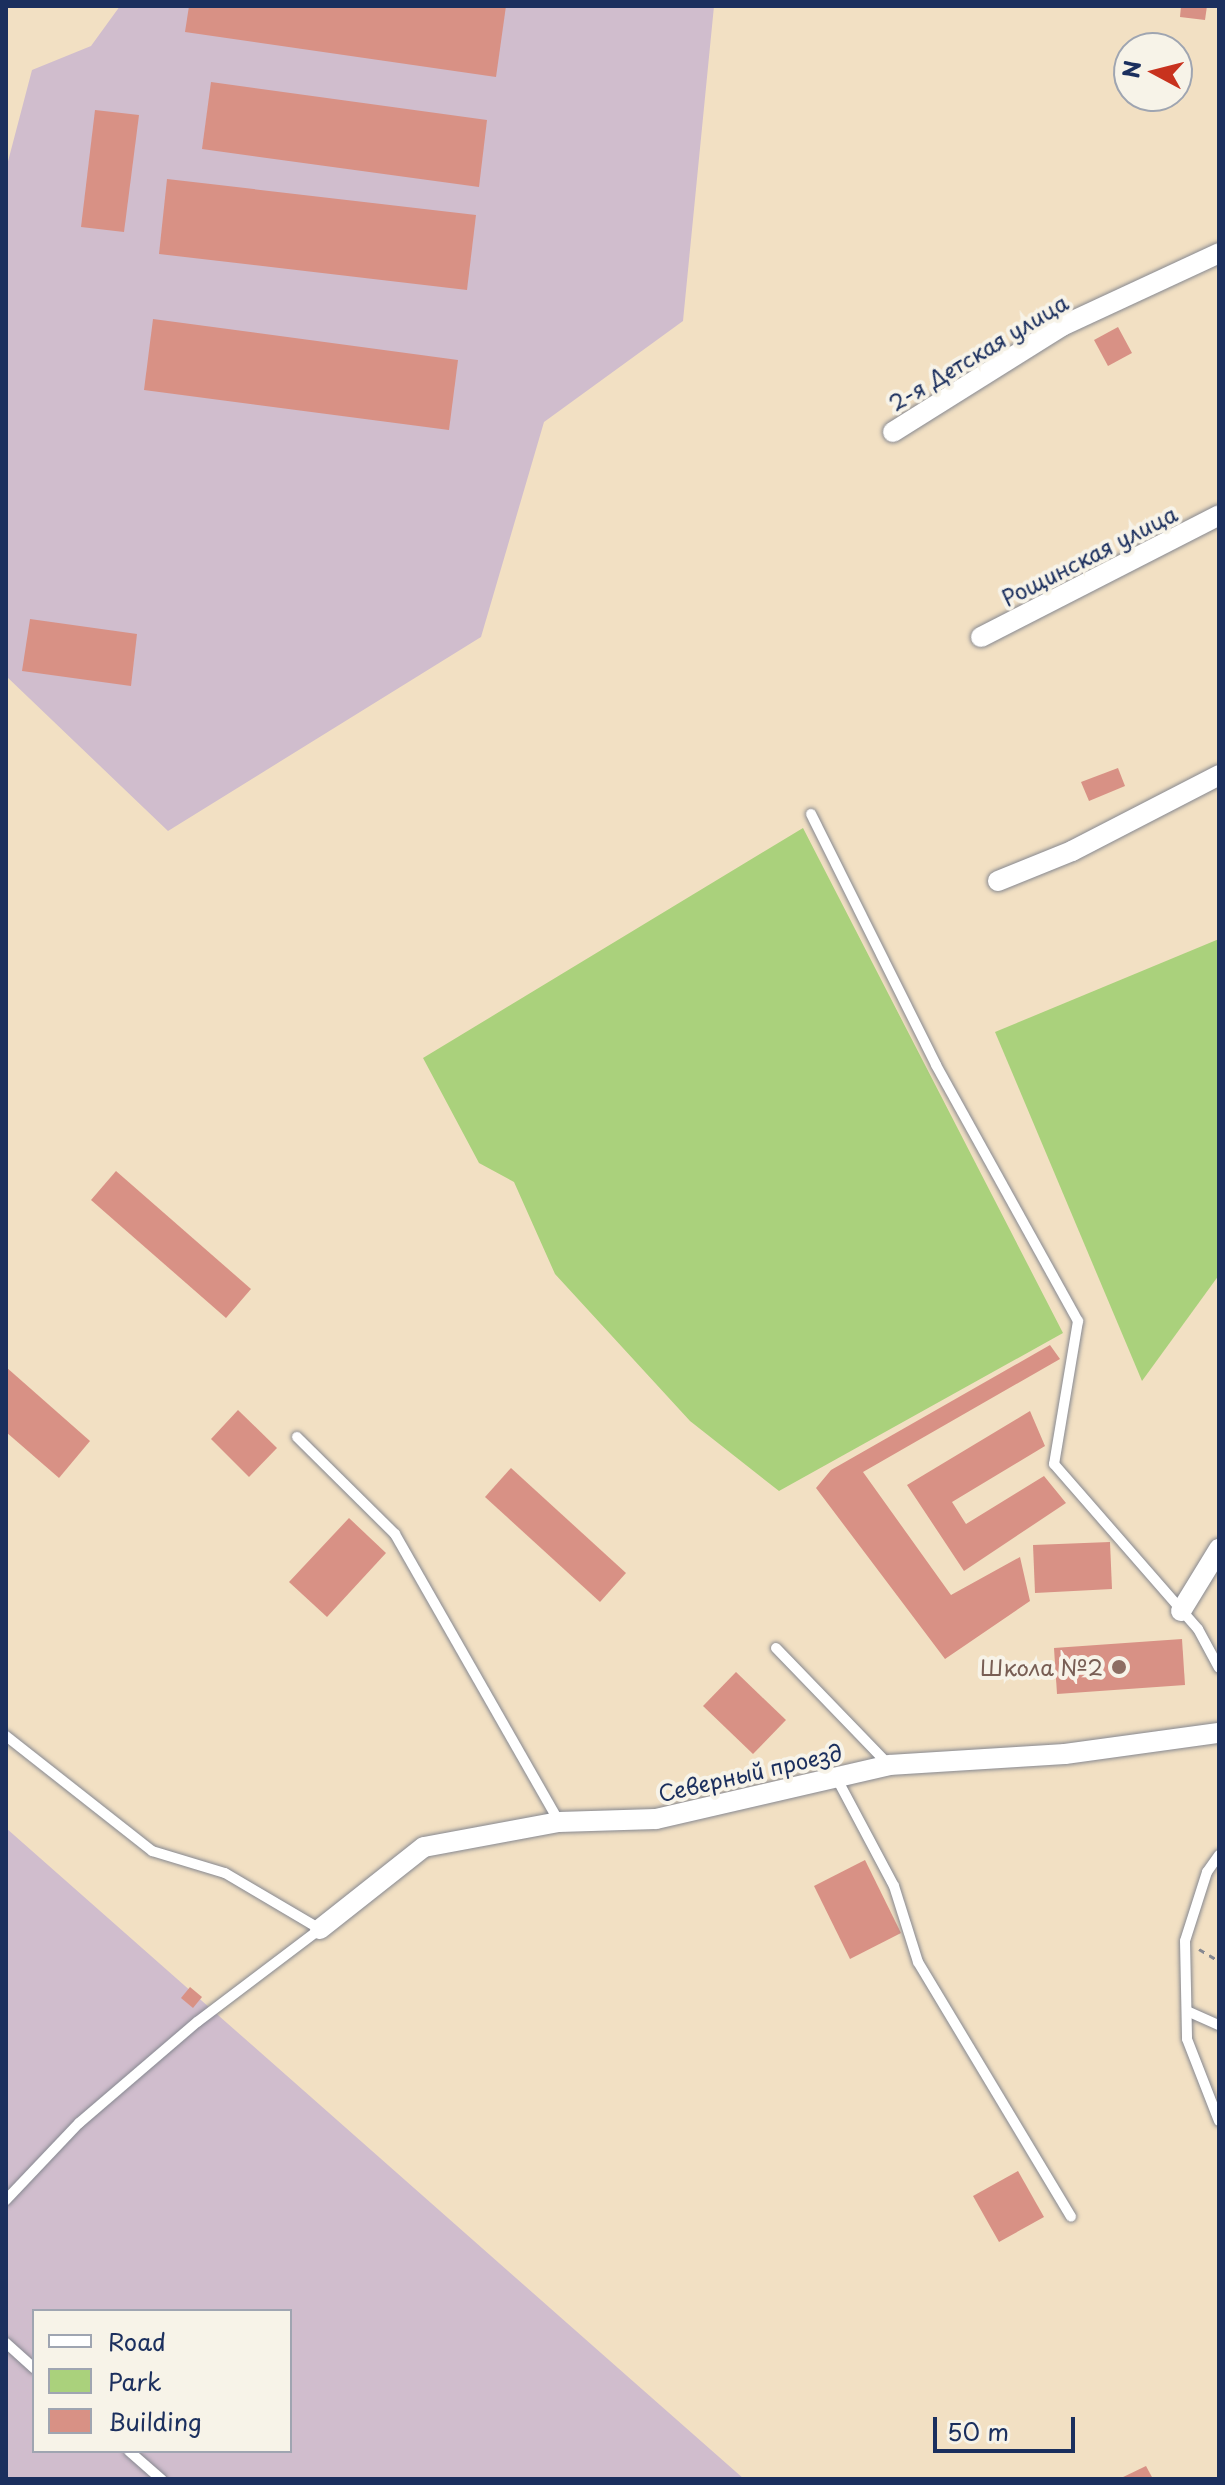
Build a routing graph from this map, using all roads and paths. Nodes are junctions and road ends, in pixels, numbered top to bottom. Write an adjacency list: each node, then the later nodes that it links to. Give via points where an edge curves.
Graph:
1 (1219, 253): 2 (street, 2-я Детская улица, via 1062,326)
2 (893, 432)
3 (1219, 515): 4 (street, Рощинская улица)
4 (981, 637)
5 (1219, 775): 7 (street, via 1072,851)
6 (811, 814): 10 (lane, via 936,1065 1078,1321 1054,1464)
7 (998, 881)
8 (297, 1437): 17 (lane, via 395,1534)
9 (1219, 1549): 10 (street)
10 (1181, 1611): 12 (lane, via 1198,1629)
11 (776, 1648): 15 (lane)
12 (1219, 1668)
13 (1219, 1733): 15 (street, Северный проезд, via 1065,1754)
14 (6, 1736): 19 (lane, via 152,1851 225,1873)
15 (889, 1765): 16 (street, Северный проезд)
16 (836, 1777): 17 (street, Северный проезд, via 656,1819); 26 (lane, via 894,1886 918,1962)
17 (559, 1822): 19 (street, Северный проезд, via 424,1847)
18 (1219, 1855): 20 (lane, via 1207,1872)
19 (320, 1929): 25 (lane, via 197,2022 79,2123)
20 (1185, 1941): 21 (path); 22 (lane)
21 (1219, 1961)
22 (1187, 2011): 23 (lane); 24 (lane, via 1187,2039)
23 (1219, 2025)
24 (1219, 2121)
25 (6, 2200)
26 (1071, 2217)
27 (6, 2343): 28 (lane)
28 (32, 2366)
29 (131, 2453): 30 (lane)
30 (161, 2479)

